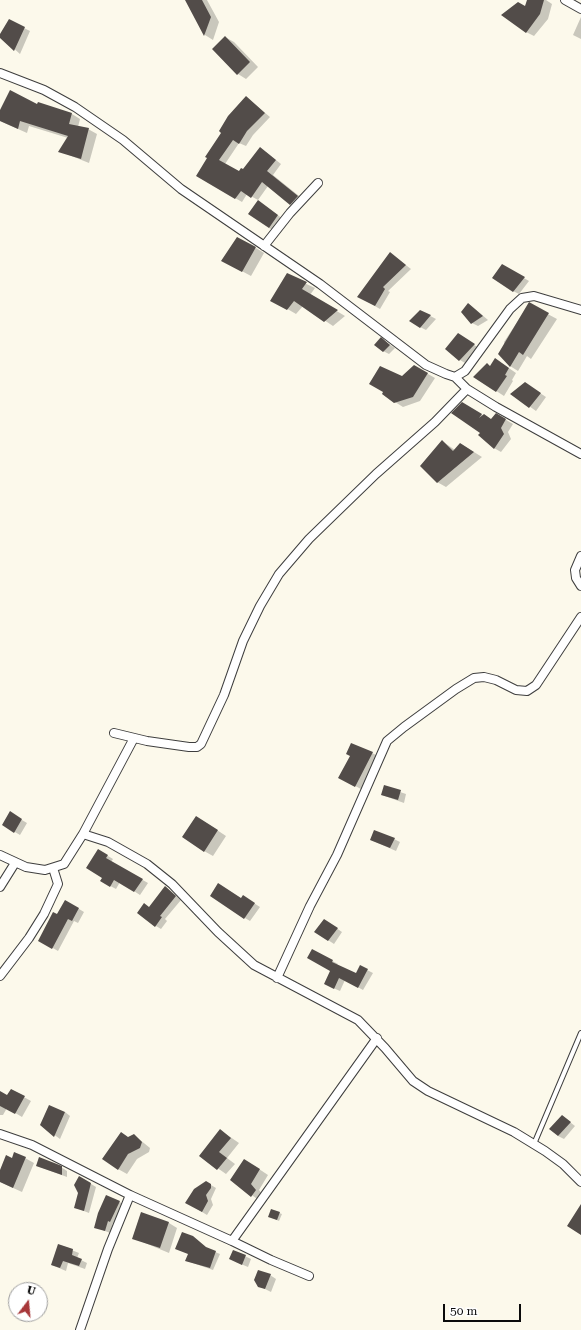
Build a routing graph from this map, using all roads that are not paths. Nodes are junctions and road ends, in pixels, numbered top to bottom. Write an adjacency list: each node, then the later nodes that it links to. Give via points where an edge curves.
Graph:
1 (565, 0): 2 (street)
2 (581, 9)
3 (0, 73): 5 (street, via 44,90 75,107 123,140 181,189)
4 (318, 183): 5 (street)
5 (264, 246): 7 (street, via 320,284 426,365)
6 (581, 310): 7 (street, via 534,296 522,298 510,309 465,371)
7 (455, 377): 8 (street)
8 (467, 389): 9 (street); 14 (street, via 309,539 279,574 243,641 224,695 201,744 189,747)
9 (581, 454)
10 (581, 556): 11 (street, via 575,570)
11 (581, 586)
12 (581, 617): 21 (street, via 536,685 527,692 516,690 496,680 474,678 387,741)
13 (114, 733): 14 (street)
14 (134, 738): 15 (street)
15 (84, 834): 18 (street, via 64,864); 21 (street, via 108,842 147,864 172,884 254,965)
16 (0, 855): 17 (street)
17 (14, 865): 18 (street); 19 (street)
18 (55, 872): 20 (street, via 57,887 44,914)
19 (0, 886)
20 (0, 976)
21 (277, 978): 23 (street, via 358,1020)
22 (581, 1033): 25 (lane)
23 (376, 1038): 25 (street, via 413,1081); 28 (street)
24 (0, 1134): 27 (street, via 32,1145)
25 (534, 1144): 26 (street, via 563,1164)
26 (581, 1182)
27 (130, 1195): 28 (street); 30 (street, via 108,1248)
28 (232, 1241): 29 (street)
29 (309, 1276)
30 (80, 1330)

